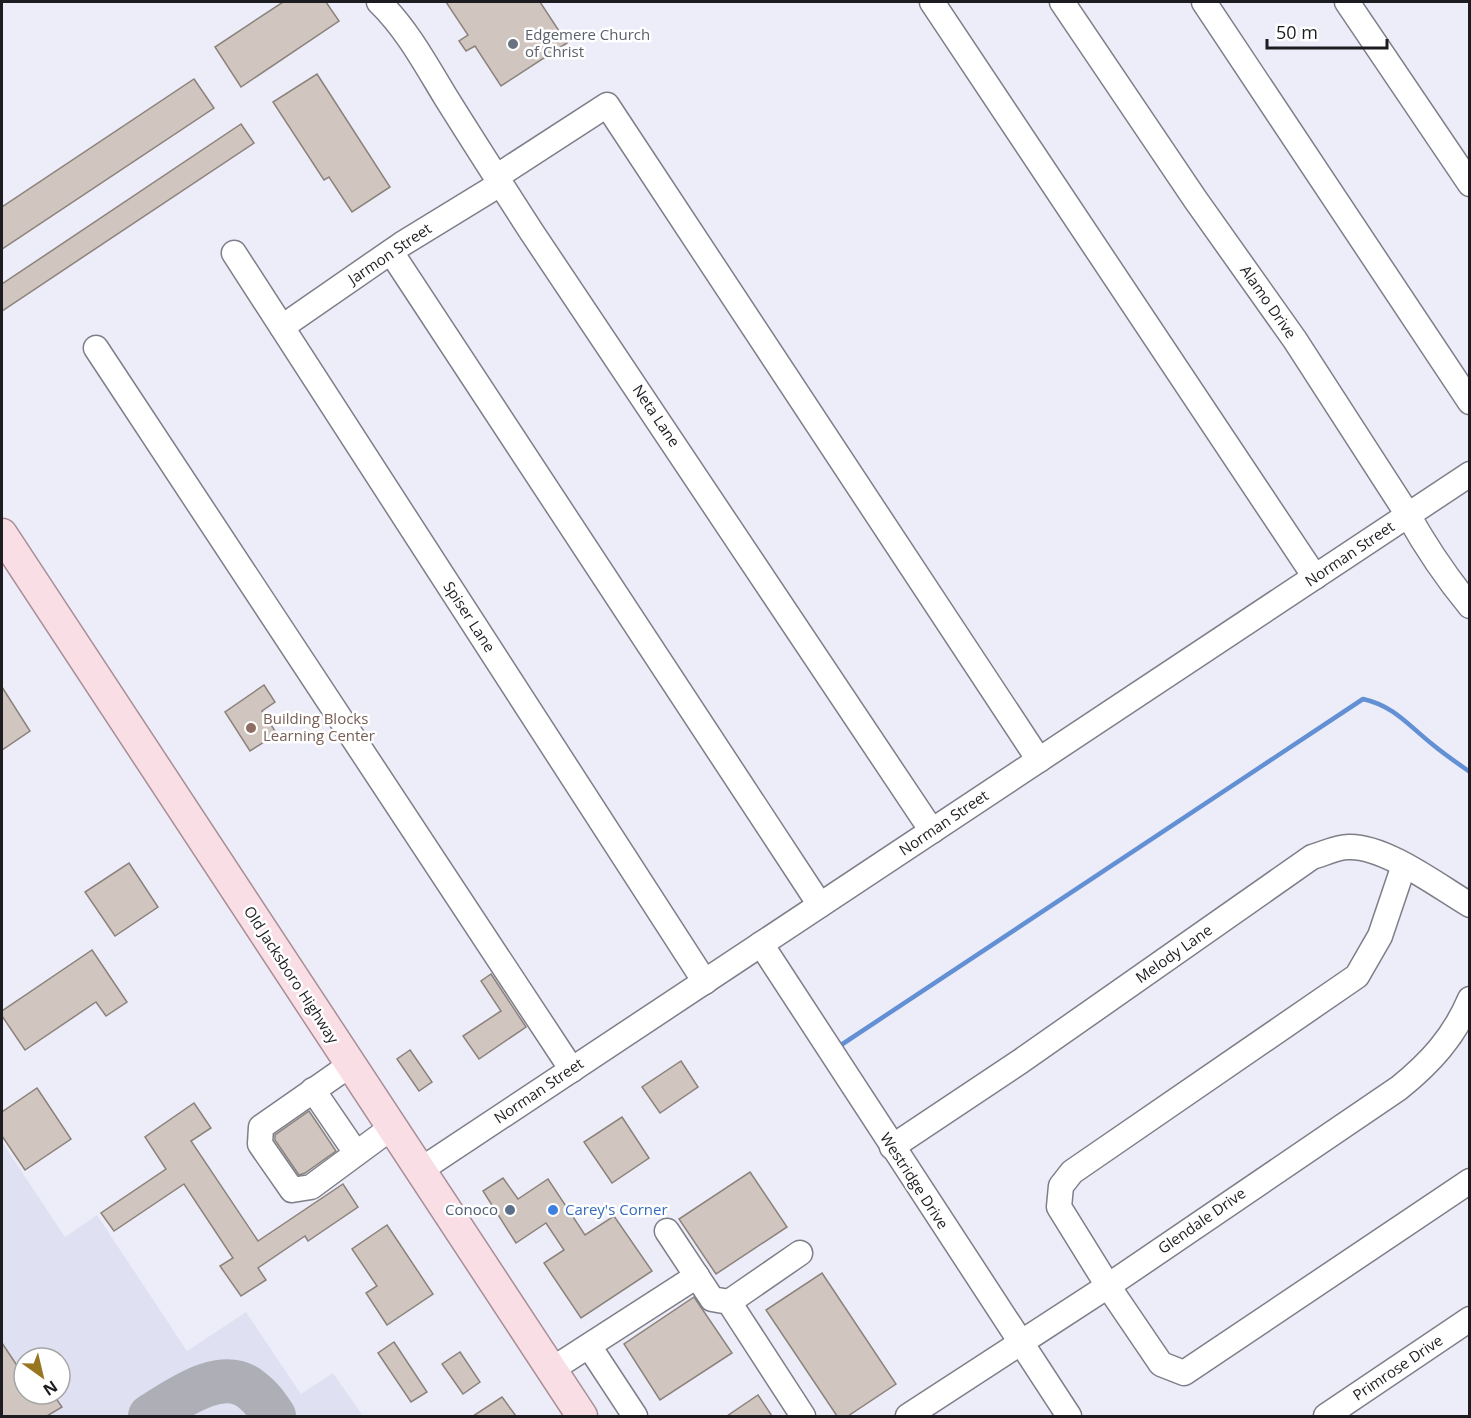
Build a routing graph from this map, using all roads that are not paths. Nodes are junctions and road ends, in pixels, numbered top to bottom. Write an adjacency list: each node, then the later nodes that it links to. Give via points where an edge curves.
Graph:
1 (379, 2): 6 (street, Neta Lane, via 419,54)
2 (932, 2): 16 (street)
3 (1062, 2): 14 (street, Alamo Drive, via 1295,340)
4 (1204, 2): 12 (street)
5 (1347, 2): 7 (street)
6 (498, 180): 8 (street, Jarmon Street); 18 (street, Jarmon Street, via 607,105); 19 (street, Neta Lane)
7 (1470, 184)
8 (391, 252): 10 (street, Jarmon Street); 21 (street)
9 (234, 253): 10 (street, Spiser Lane)
10 (282, 327): 24 (street, Spiser Lane)
11 (96, 348): 27 (street)
12 (1470, 402)
13 (1470, 474): 14 (street, Norman Street)
14 (1408, 515): 16 (street, Norman Street); 17 (street, Alamo Drive)
15 (2, 534): 26 (main road, Old Jacksboro Highway)
16 (1315, 577): 18 (street, Norman Street)
17 (1470, 606)
18 (1039, 760): 19 (street, Norman Street)
19 (932, 831): 21 (street, Norman Street)
20 (1404, 866): 22 (street, Melody Lane); 30 (street, Melody Lane, via 1373,849 1347,847 1312,857); 37 (street, via 1380,936 1357,976 1072,1172 1061,1186 1059,1207)
21 (820, 905): 23 (street, Norman Street)
22 (1470, 905)
23 (761, 944): 24 (street, Norman Street); 30 (street, Westridge Drive)
24 (705, 982): 27 (street, Norman Street)
25 (1470, 999): 37 (street, Glendale Drive, via 1442,1048 1399,1088)
26 (350, 1065): 28 (street); 29 (main road, Old Jacksboro Highway)
27 (572, 1070): 32 (street, Norman Street)
28 (313, 1090): 31 (street); 31 (street, via 261,1126 260,1144 292,1190 311,1188)
29 (391, 1128): 31 (street); 32 (main road, Old Jacksboro Highway)
30 (892, 1147): 40 (street, Westridge Drive)
31 (356, 1154)
32 (419, 1171): 42 (main road, Old Jacksboro Highway)
33 (1470, 1181): 37 (street, via 1184,1373 1161,1364)
34 (667, 1231): 36 (street)
35 (800, 1253): 38 (street)
36 (697, 1276): 38 (street, via 712,1299); 41 (street)
37 (1108, 1286): 40 (street, Glendale Drive)
38 (729, 1302): 46 (street)
39 (1470, 1319): 48 (street, Primrose Drive)
40 (1021, 1344): 43 (street, Glendale Drive); 47 (street, Westridge Drive)
41 (589, 1346): 42 (street); 45 (street)
42 (551, 1370): 44 (main road, Old Jacksboro Highway)
43 (912, 1415)
44 (582, 1416)
45 (635, 1416)
46 (803, 1416)
47 (1069, 1416)
48 (1326, 1416)

